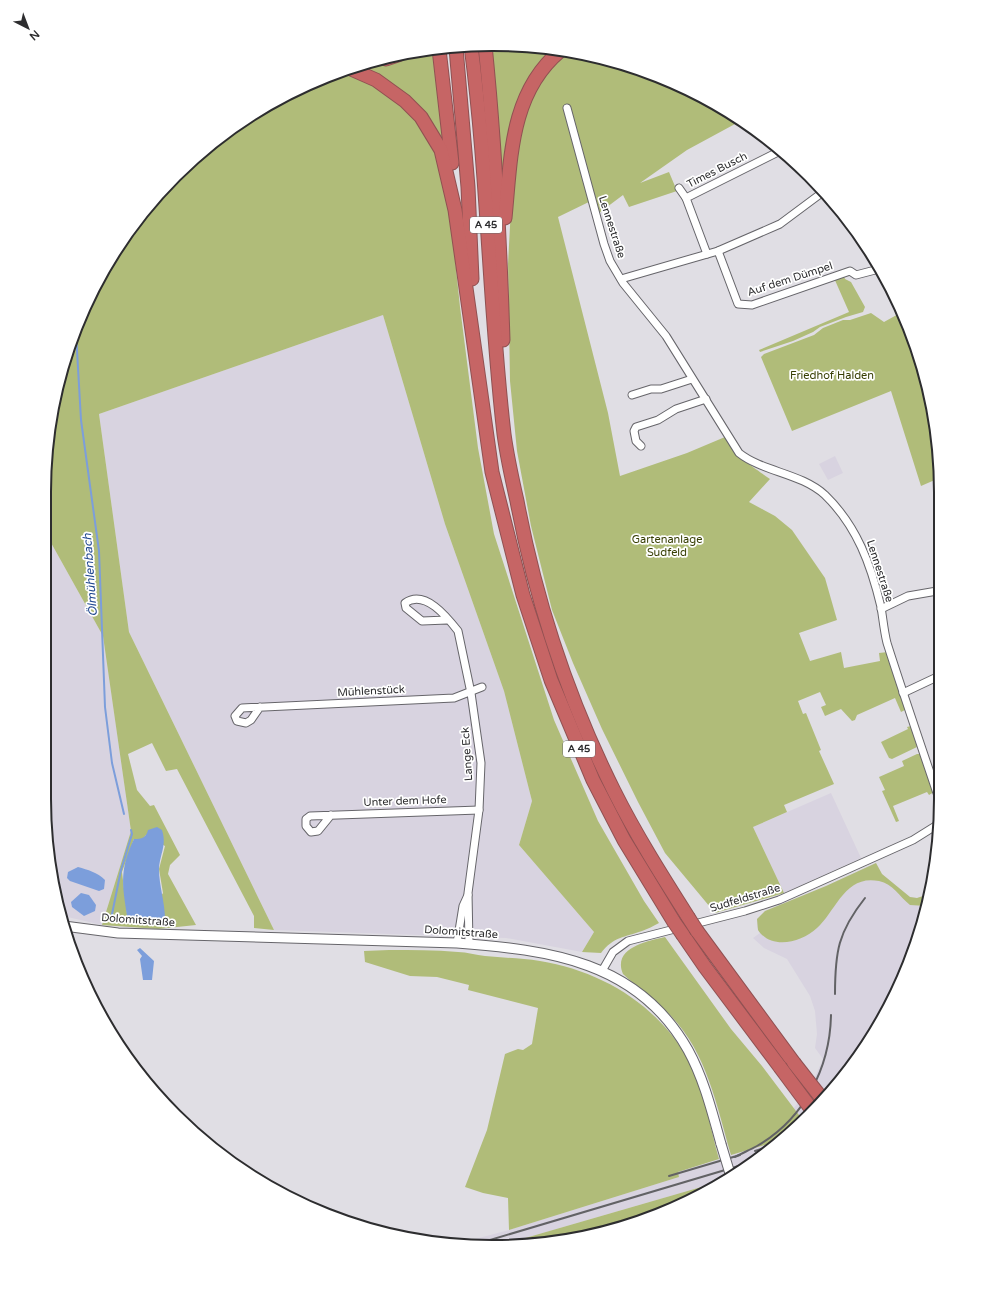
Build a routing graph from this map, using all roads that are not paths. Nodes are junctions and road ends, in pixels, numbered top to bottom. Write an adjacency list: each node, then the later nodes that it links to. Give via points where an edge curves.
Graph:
1 (486, 51): 15 (highway)
2 (472, 52): 22 (highway, A 45)
3 (456, 53): 18 (highway, A 45, via 468,187)
4 (440, 55): 12 (highway)
5 (556, 56): 15 (highway, via 535,78 514,130)
6 (357, 72): 12 (highway, via 392,90 421,117 441,150)
7 (567, 108): 17 (street, Lennestraße, via 604,244)
8 (775, 154): 11 (street, Times Busch)
9 (679, 188): 11 (street, Times Busch)
10 (819, 195): 13 (street, via 780,224)
11 (686, 198): 14 (street, Times Busch)
12 (455, 210): 18 (highway)
13 (718, 251): 14 (street); 16 (street, Auf dem Dümpel, via 738,304 747,305 770,299 850,271 856,275)
14 (708, 254): 17 (street)
15 (501, 257): 22 (highway)
16 (874, 270)
17 (620, 279): 19 (street, Lennestraße, via 654,320)
18 (476, 353): 42 (highway, A 45, bridge, via 492,472 521,589 551,680 584,759 613,820 674,922)
19 (692, 379): 20 (street); 21 (street, Lennestraße)
20 (632, 395)
21 (706, 399): 23 (street, via 636,427 636,441); 25 (street, Lennestraße, via 739,453 819,490 849,522 863,550)
22 (502, 404): 41 (highway, A 45, bridge, via 504,434 529,560 559,662 576,707 614,791 643,846 697,931)
23 (642, 446)
24 (934, 592): 25 (street, via 908,596)
25 (881, 609): 30 (street, Lennestraße, via 885,634)
26 (447, 620): 26 (street, Lange Eck, via 428,601 420,599 405,603 406,608 422,621); 29 (street, Lange Eck, via 458,631)
27 (934, 678): 30 (street)
28 (482, 688): 29 (street, Mühlenstück)
29 (471, 693): 31 (street, Mühlenstück, via 454,698); 33 (street, Lange Eck, via 481,763)
30 (903, 693): 32 (street, Lennestraße)
31 (260, 707)
32 (934, 784)
33 (479, 810): 34 (street, Unter dem Hofe); 36 (street, Lange Eck)
34 (332, 815)
35 (933, 828): 40 (street, Sudfeldstraße, via 901,846 779,900 628,941 614,952)
36 (468, 893): 38 (street, Lange Eck, via 463,906); 39 (street, Lange Eck)
37 (70, 927): 38 (street, Dolomitstraße, via 118,933)
38 (457, 943): 39 (street, Dolomitstraße)
39 (469, 944): 40 (street, Dolomitstraße, via 545,952)
40 (602, 971): 43 (street, Dolomitstraße, bridge, via 622,981 649,1002 677,1033 695,1065 708,1098)
41 (819, 1095)
42 (809, 1106)
43 (729, 1171)

